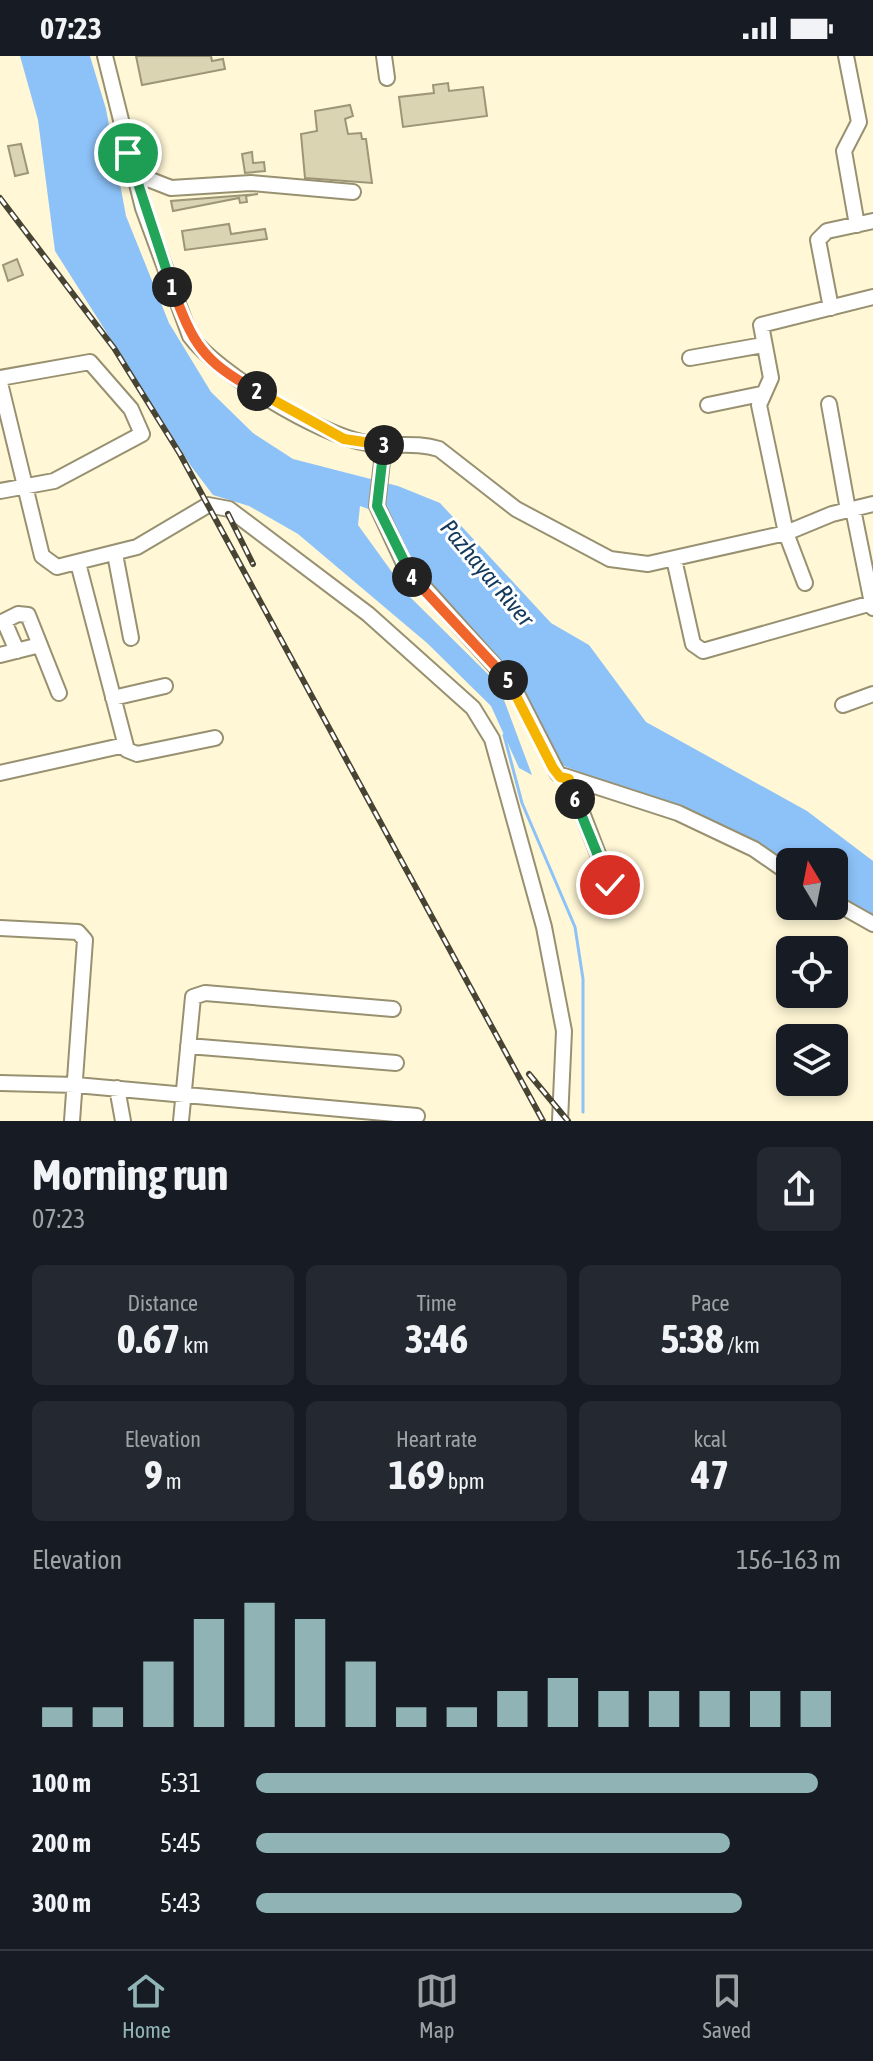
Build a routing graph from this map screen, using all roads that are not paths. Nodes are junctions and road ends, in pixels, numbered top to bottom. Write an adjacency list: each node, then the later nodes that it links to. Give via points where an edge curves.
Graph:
1 (105, 56): 5 (street)
2 (384, 56): 4 (street)
3 (846, 56): 8 (street, via 859,122 844,151)
4 (387, 78)
5 (128, 153): 6 (street, via 148,179 171,188 251,183); 17 (street, via 190,336 202,353 249,387 344,439)
6 (353, 192)
7 (873, 221): 8 (street)
8 (857, 225): 10 (street, via 827,231 818,240)
9 (873, 297): 10 (street)
10 (831, 308): 11 (street, via 764,323)
11 (763, 345): 12 (street); 14 (street, via 771,378)
12 (690, 358)
13 (0, 380): 18 (street); 18 (street, via 90,362 131,409 142,430 140,438 54,481)
14 (761, 394): 16 (street); 22 (street)
15 (829, 404): 21 (street)
16 (708, 405)
17 (384, 444): 24 (street, via 439,449 516,509 610,559 648,564); 41 (street, via 377,506 405,566 513,686 553,768)
18 (23, 488): 19 (street); 25 (street, via 45,561 57,567)
19 (0, 491)
20 (873, 504): 21 (street)
21 (850, 509): 22 (street); 27 (street)
22 (786, 533): 24 (street); 26 (street)
23 (115, 554): 25 (street); 29 (street); 60 (street, via 137,547 208,505 229,509 368,614 473,708 492,739 544,927 564,1031)
24 (674, 559): 27 (street, via 697,650)
25 (78, 563): 36 (street)
26 (805, 583)
27 (872, 606)
28 (2, 622): 30 (street, via 28,615); 31 (street)
29 (131, 638)
30 (40, 645): 31 (street); 34 (street)
31 (17, 651): 32 (street)
32 (0, 655)
33 (165, 686): 36 (street)
34 (59, 693)
35 (873, 694): 37 (street)
36 (113, 698): 39 (street)
37 (843, 705)
38 (215, 738): 39 (street, via 137,754)
39 (125, 745): 40 (street)
40 (0, 773)
41 (569, 779): 42 (street, via 678,813); 43 (street)
42 (776, 864)
43 (612, 890)
44 (848, 910): 45 (street)
45 (873, 924)
46 (0, 928): 51 (street, via 78,932 85,940)
47 (393, 1009): 48 (street, via 205,993 191,1001)
48 (188, 1046): 49 (street); 53 (street)
49 (396, 1063)
50 (0, 1083): 51 (street)
51 (76, 1085): 52 (street); 56 (street)
52 (117, 1088): 53 (street); 57 (street)
53 (184, 1094): 54 (street); 58 (street)
54 (280, 1104): 55 (street); 59 (street)
55 (417, 1116)
56 (72, 1121)
57 (123, 1121)
58 (181, 1121)
59 (279, 1121)
60 (560, 1121)

